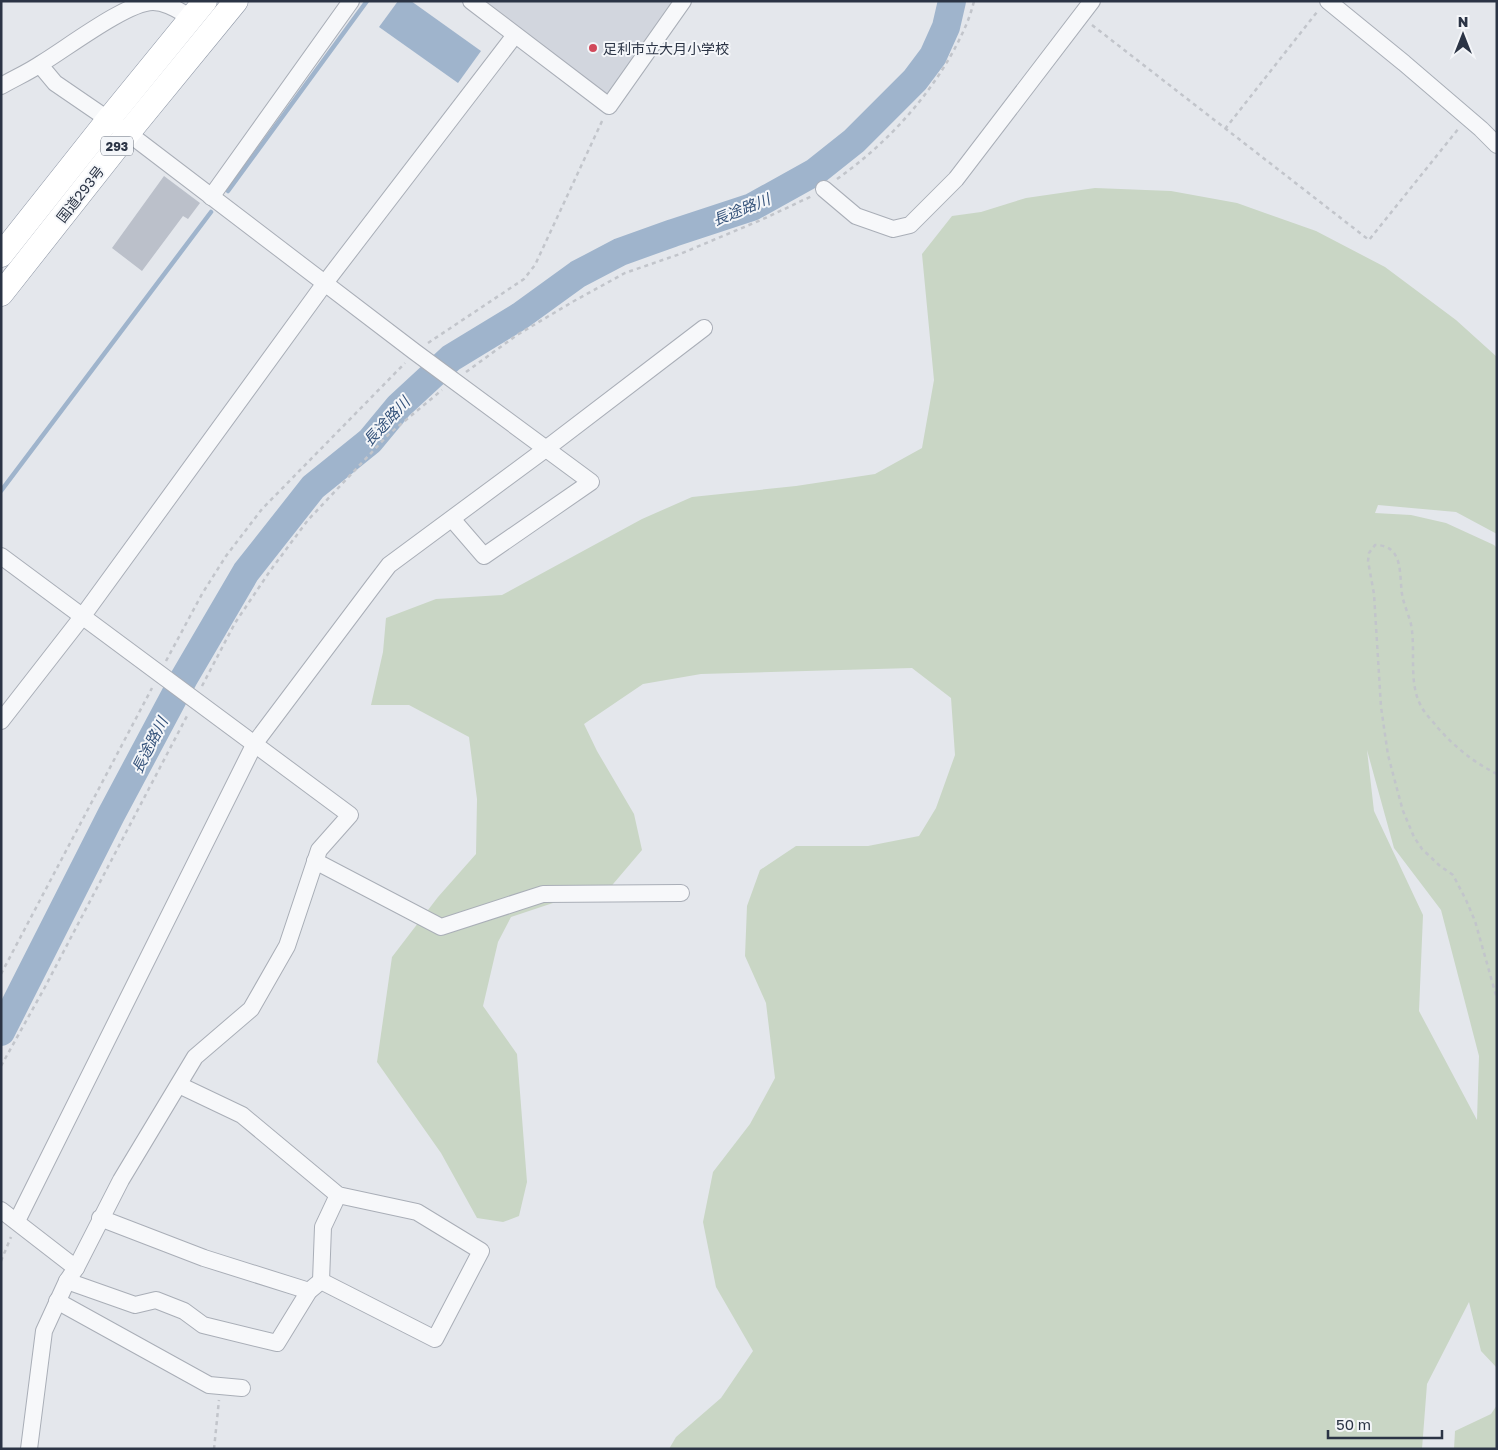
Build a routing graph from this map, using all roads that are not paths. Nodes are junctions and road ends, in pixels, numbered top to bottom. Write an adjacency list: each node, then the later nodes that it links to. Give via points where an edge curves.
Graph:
1 (236, 1): 12 (highway, 国道293号 / 293)
2 (351, 1): 15 (street)
3 (471, 1): 8 (street)
4 (683, 1): 8 (street, via 609,106)
5 (1092, 1): 14 (street, via 956,179 910,226 893,229 856,216)
6 (1323, 5): 13 (street, via 1404,62)
7 (198, 9): 9 (street, via 141,3); 11 (highway, 国道293号 / 293)
8 (515, 35): 17 (street)
9 (40, 64): 10 (street); 11 (street, via 55,83)
10 (1, 86)
11 (108, 120): 12 (street); 16 (highway, 国道293号 / 293)
12 (128, 133): 15 (street); 18 (highway, 国道293号 / 293)
13 (1497, 145)
14 (824, 189)
15 (211, 197): 17 (street)
16 (1, 255)
17 (326, 283): 20 (street); 23 (street)
18 (1, 294)
19 (704, 328): 20 (street)
20 (547, 448): 21 (street); 21 (street, via 591,482 484,556)
21 (452, 518): 25 (street, via 390,565)
22 (1, 556): 23 (street)
23 (82, 617): 24 (street); 25 (street)
24 (1, 721)
25 (255, 743): 26 (street, via 350,815 318,850); 32 (street)
26 (315, 861): 27 (street, via 441,927 543,894); 28 (street, via 287,946 251,1009 195,1057)
27 (681, 893)
28 (179, 1085): 29 (street, via 242,1115); 31 (street)
29 (338, 1196): 34 (street, via 323,1227); 34 (street, via 417,1212 481,1252 434,1339)
30 (1, 1210): 32 (street)
31 (100, 1218): 33 (street); 34 (street, via 204,1258)
32 (16, 1221): 33 (street)
33 (72, 1274): 34 (street, via 135,1305 156,1300 184,1311 203,1325 277,1343); 35 (street)
34 (315, 1286)
35 (57, 1302): 36 (street, via 209,1385); 37 (street, via 44,1331)
36 (242, 1388)
37 (29, 1449)

